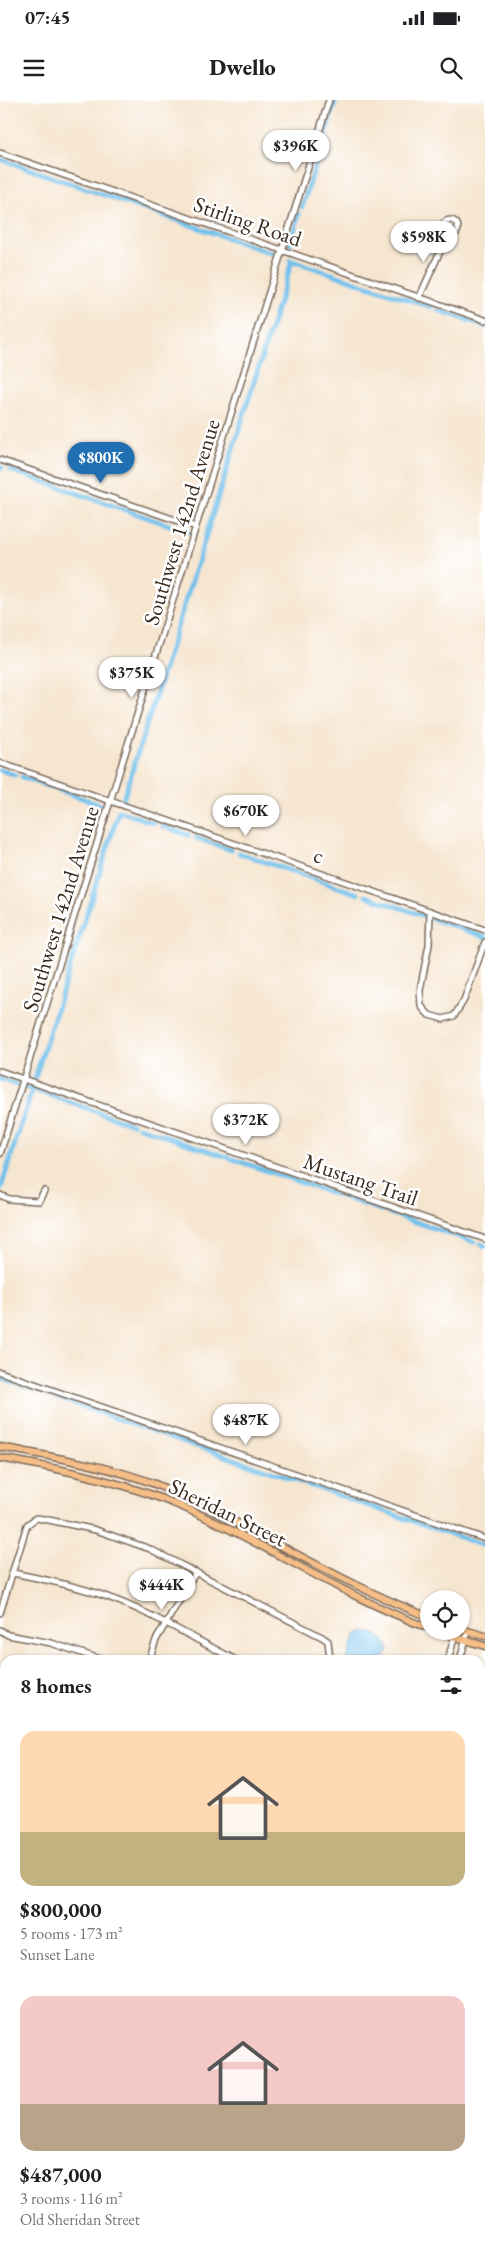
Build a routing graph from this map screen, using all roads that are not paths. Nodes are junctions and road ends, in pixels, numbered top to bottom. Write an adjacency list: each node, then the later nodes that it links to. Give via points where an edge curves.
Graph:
1 (329, 100): 4 (street, Southwest 142nd Avenue)
2 (0, 152): 4 (street, Stirling Road)
3 (447, 236): 5 (street)
4 (282, 251): 5 (street, Stirling Road); 8 (street, Southwest 142nd Avenue)
5 (419, 298): 6 (street, Stirling Road)
6 (485, 320)
7 (0, 460): 8 (street)
8 (196, 528): 10 (street, Southwest 142nd Avenue)
9 (0, 763): 10 (street, c)
10 (110, 801): 11 (street, c); 15 (street, Southwest 142nd Avenue)
11 (430, 912): 12 (street, c); 13 (street, via 429,945 420,990 421,1006 429,1014 443,1019 454,1016 464,1000)
12 (485, 930)
13 (485, 942)
14 (0, 1071): 15 (street, Mustang Trail)
15 (23, 1079): 16 (street, Southwest 142nd Avenue); 19 (street, Mustang Trail)
16 (0, 1154)
17 (44, 1191): 18 (street, via 39,1201)
18 (0, 1196)
19 (485, 1239)
20 (0, 1372): 23 (street)
21 (0, 1447): 26 (main road, Sheridan Street, via 102,1468 155,1484)
22 (0, 1458): 29 (main road, Sheridan Street, via 97,1477 150,1493 195,1512 371,1603)
23 (485, 1539)
24 (196, 1572): 25 (street, via 150,1549 96,1530 36,1518 30,1521); 28 (street); 39 (street, via 328,1641)
25 (13, 1573): 27 (street); 28 (street, via 103,1596)
26 (420, 1613)
27 (0, 1614)
28 (166, 1624): 37 (street); 38 (street)
29 (420, 1624)
30 (0, 1630): 36 (street, via 8,1635 51,1643)
31 (470, 1632): 32 (main road)
32 (485, 1636)
33 (454, 1640): 40 (street)
34 (465, 1640): 35 (main road); 41 (street)
35 (485, 1646)
36 (88, 1655)
37 (151, 1655)
38 (226, 1655)
39 (329, 1655)
40 (450, 1655)
41 (461, 1655)

